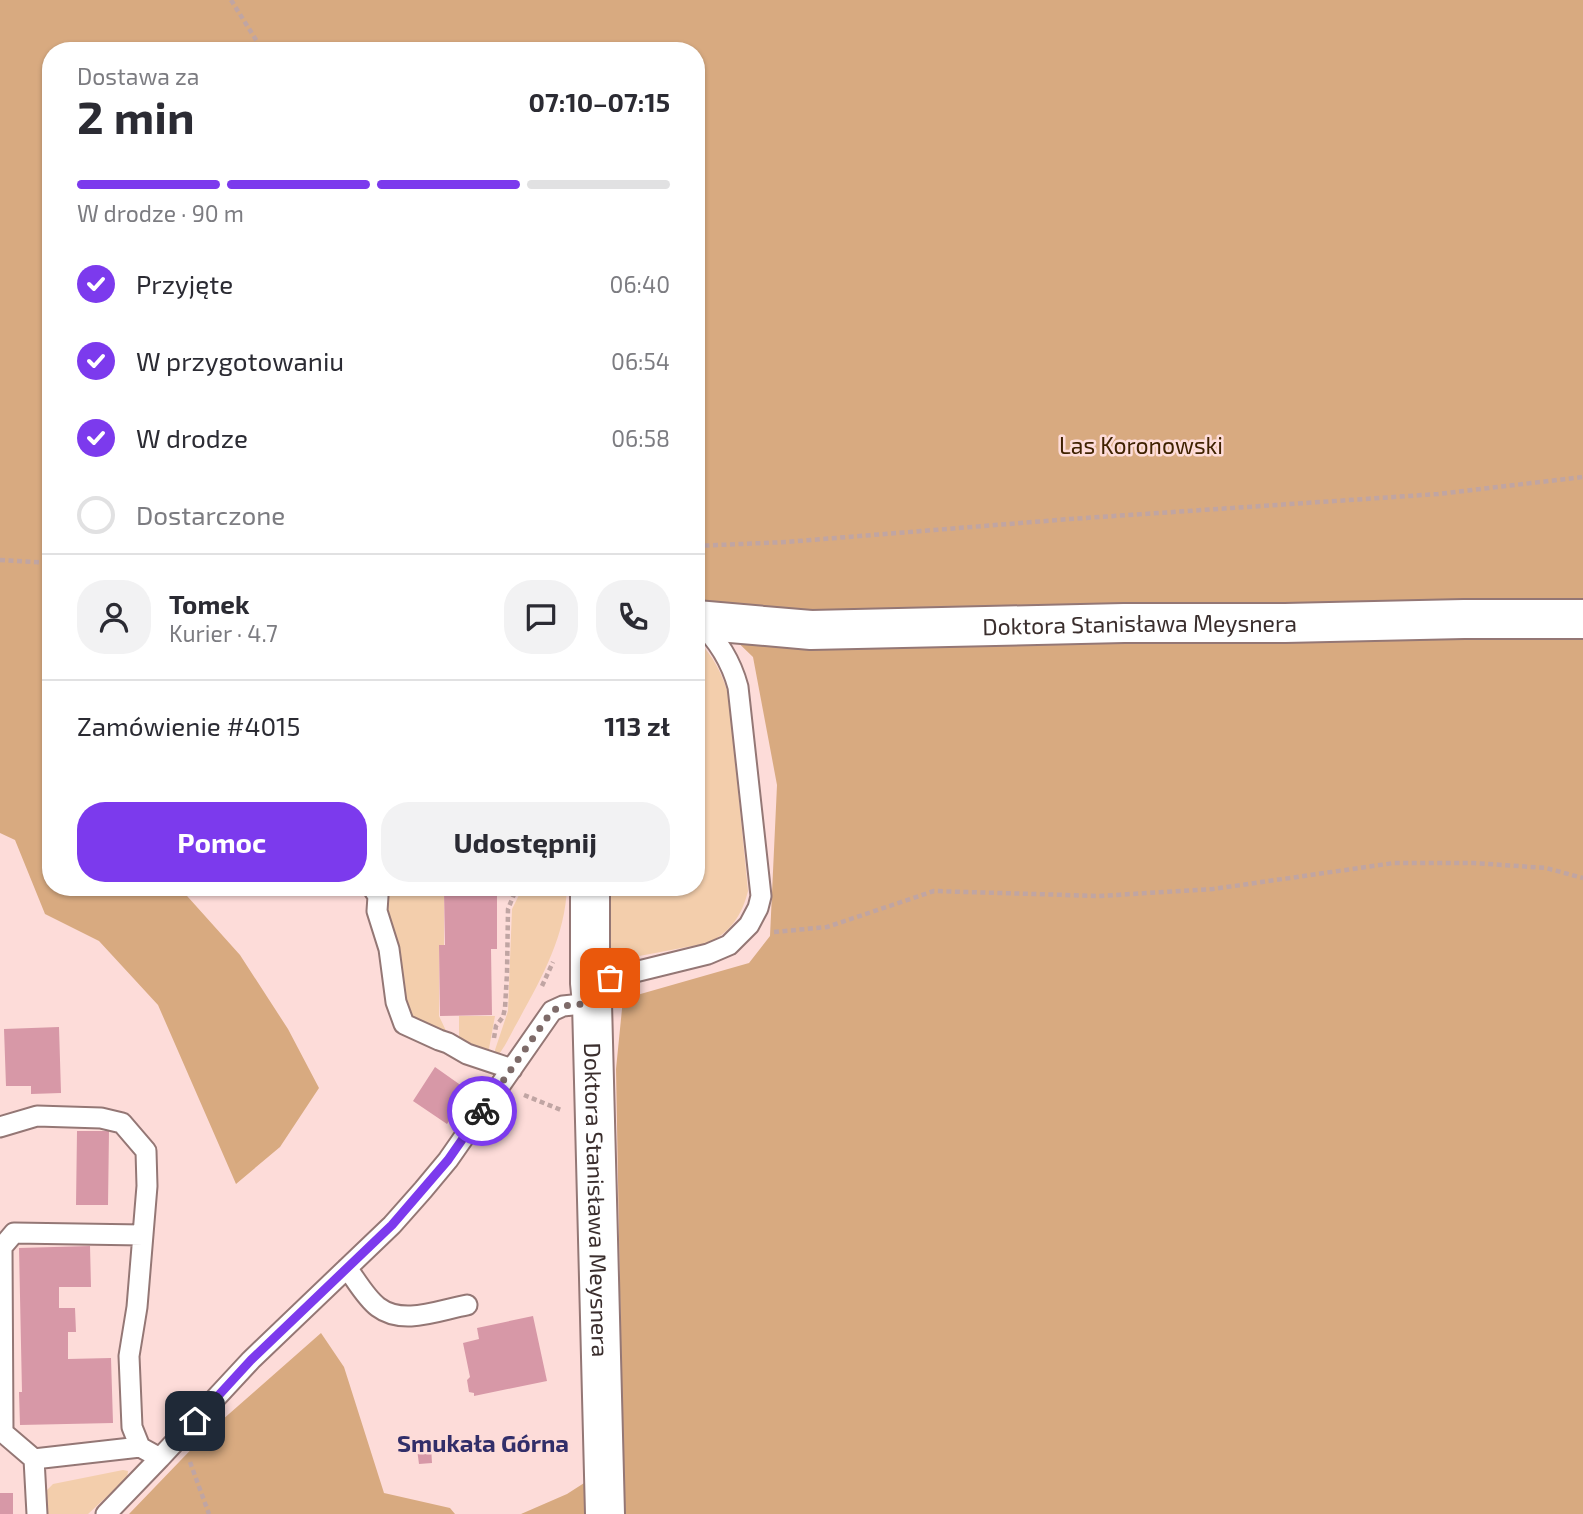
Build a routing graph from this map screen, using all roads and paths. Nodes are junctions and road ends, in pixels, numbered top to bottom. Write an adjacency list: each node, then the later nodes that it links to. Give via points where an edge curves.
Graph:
1 (231, 0): 2 (path)
2 (257, 42)
3 (1583, 477): 4 (path, via 1438,494)
4 (705, 546)
5 (0, 560): 6 (path)
6 (42, 562)
7 (1583, 618): 8 (street, Doktora Stanisława Meysnera, via 811,630)
8 (705, 622)
9 (705, 628): 14 (lane, via 725,653 738,687 761,896 750,925)
10 (1583, 878): 14 (path, via 1546,868 1394,863 1213,889 1099,896 934,891 827,926)
11 (378, 896): 16 (lane, via 377,911 404,1024)
12 (513, 896): 16 (path, via 508,909 505,1007)
13 (590, 896): 15 (street, Doktora Stanisława Meysnera)
14 (740, 935): 15 (lane, via 708,954)
15 (591, 993): 17 (lane, via 552,1011); 30 (street, Doktora Stanisława Meysnera)
16 (489, 1062): 17 (lane)
17 (512, 1069): 20 (lane, via 448,1160)
18 (0, 1127): 19 (lane, via 37,1116 122,1123 146,1151)
19 (143, 1235): 22 (lane, via 14,1233 2,1247); 24 (lane, via 129,1356 132,1427)
20 (347, 1268): 21 (lane, via 377,1306 389,1312 406,1317); 23 (lane, via 251,1360)
21 (467, 1305)
22 (1, 1431): 26 (lane)
23 (177, 1441): 25 (lane); 29 (path, via 188,1456)
24 (140, 1447): 25 (lane); 26 (lane)
25 (160, 1458): 28 (lane)
26 (34, 1459): 27 (lane)
27 (37, 1514)
28 (106, 1514)
29 (209, 1514)
30 (605, 1514)

